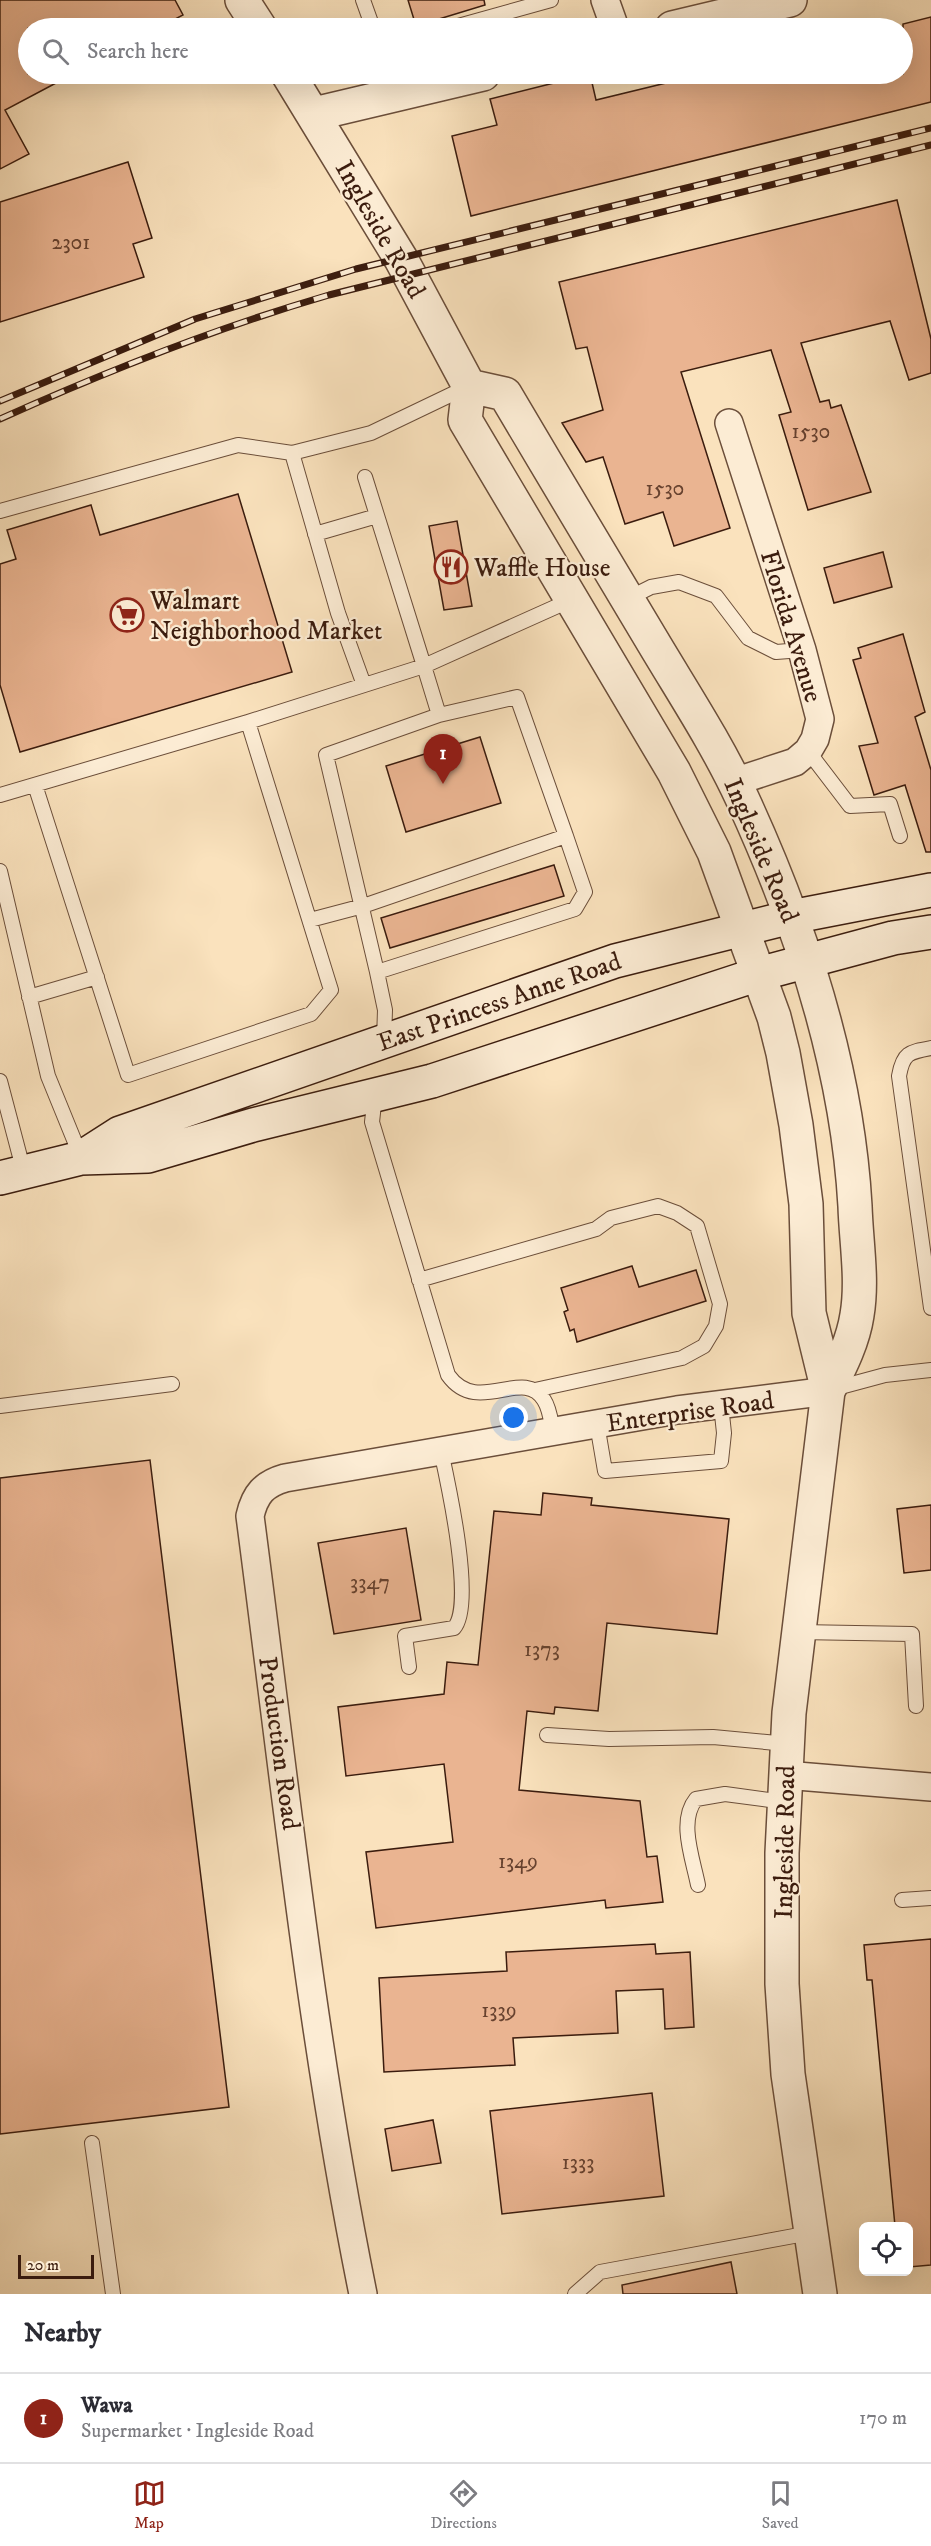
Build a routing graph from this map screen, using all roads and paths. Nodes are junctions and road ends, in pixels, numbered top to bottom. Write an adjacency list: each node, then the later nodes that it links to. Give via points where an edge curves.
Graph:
1 (242, 0): 6 (street)
2 (363, 0): 7 (lane)
3 (552, 0): 8 (lane)
4 (605, 0): 9 (street)
5 (790, 0): 10 (street)
6 (254, 18)
7 (369, 18)
8 (500, 18)
9 (611, 18)
10 (714, 18)
11 (294, 84): 13 (street, Ingleside Road)
12 (423, 84): 13 (street, via 393,89)
13 (314, 114): 14 (street, Ingleside Road, via 401,259)
14 (469, 386): 16 (lane, via 370,433); 21 (street, Ingleside Road, via 505,394); 22 (street, Ingleside Road, via 465,420)
15 (729, 423): 23 (street, Florida Avenue)
16 (292, 453): 18 (lane, via 238,445); 20 (lane)
17 (365, 477): 19 (lane)
18 (0, 511)
19 (377, 516): 20 (lane); 24 (lane)
20 (315, 534): 25 (lane)
21 (627, 599): 23 (lane, via 651,587 679,582 716,596 748,638 776,652); 29 (street, Ingleside Road)
22 (571, 600): 24 (lane); 39 (street, Ingleside Road, via 674,772 714,852)
23 (802, 650): 28 (street, Florida Avenue, via 819,719)
24 (424, 666): 25 (lane); 26 (lane)
25 (364, 686): 27 (lane)
26 (439, 715): 32 (lane, via 517,697); 36 (lane, via 326,755)
27 (248, 722): 30 (lane); 38 (lane)
28 (808, 751): 29 (street, via 795,762); 33 (lane, via 850,806 890,804)
29 (734, 782): 37 (street, Ingleside Road)
30 (35, 785): 31 (lane); 44 (lane)
31 (0, 795)
32 (566, 836): 36 (lane); 42 (lane, via 585,892 575,909)
33 (900, 836)
34 (0, 872): 45 (lane)
35 (931, 890): 37 (street, East Princess Anne Road)
36 (363, 906): 38 (lane); 42 (lane)
37 (791, 917): 39 (street, East Princess Anne Road); 41 (street, Ingleside Road)
38 (310, 920): 44 (lane, via 331,990 311,1014 128,1075)
39 (743, 928): 43 (street, Ingleside Road); 46 (street, East Princess Anne Road, via 615,961)
40 (931, 932): 41 (street, East Princess Anne Road)
41 (807, 960): 43 (street, East Princess Anne Road); 57 (street, Ingleside Road, via 822,1005 844,1115 853,1179 857,1255 857,1314 845,1358)
42 (377, 972): 46 (lane, via 385,1010)
43 (759, 974): 49 (street, East Princess Anne Road, via 432,1081); 57 (street, Ingleside Road, via 777,1026 796,1125 806,1204 809,1313)
44 (97, 978): 45 (lane)
45 (29, 997): 50 (lane, via 48,1076)
46 (384, 1040): 50 (street, East Princess Anne Road, via 120,1133)
47 (931, 1048): 53 (lane, via 910,1051 901,1062 899,1076)
48 (0, 1081): 51 (lane)
49 (375, 1095): 50 (street, East Princess Anne Road, via 147,1156); 52 (lane, via 372,1122)
50 (81, 1158): 51 (street, East Princess Anne Road)
51 (12, 1175)
52 (419, 1280): 56 (lane, via 448,1375 456,1386 479,1394 522,1387); 56 (lane, via 596,1229 611,1218 658,1206 697,1226 720,1304 716,1326 704,1346 682,1358)
53 (931, 1308)
54 (931, 1370): 57 (lane, via 885,1375)
55 (172, 1384): 59 (lane)
56 (535, 1390): 61 (lane, via 544,1399)
57 (828, 1391): 58 (street, Enterprise Road); 63 (street, Ingleside Road)
58 (721, 1405): 60 (street, Enterprise Road); 60 (lane, via 721,1461 604,1471)
59 (0, 1406)
60 (597, 1424): 61 (street, Enterprise Road)
61 (553, 1432): 62 (street, Production Road)
62 (441, 1451): 64 (lane, via 454,1510 462,1597 459,1622 454,1628 405,1636); 75 (street, Production Road, via 271,1482 261,1489 250,1516 313,1992 341,2182)
63 (797, 1632): 65 (lane, via 912,1634); 67 (street, Ingleside Road)
64 (409, 1667)
65 (916, 1706)
66 (547, 1735): 67 (lane, via 609,1739 713,1737)
67 (785, 1774): 68 (street); 69 (lane, via 725,1794 696,1799 689,1808 688,1834); 73 (street, Ingleside Road, via 782,1984 788,2074)
68 (931, 1788)
69 (698, 1885)
70 (931, 1898): 71 (lane)
71 (902, 1900)
72 (92, 2143): 74 (lane)
73 (810, 2233): 76 (lane, via 600,2272); 77 (street, Ingleside Road)
74 (113, 2294)
75 (363, 2294)
76 (576, 2294)
77 (820, 2294)

